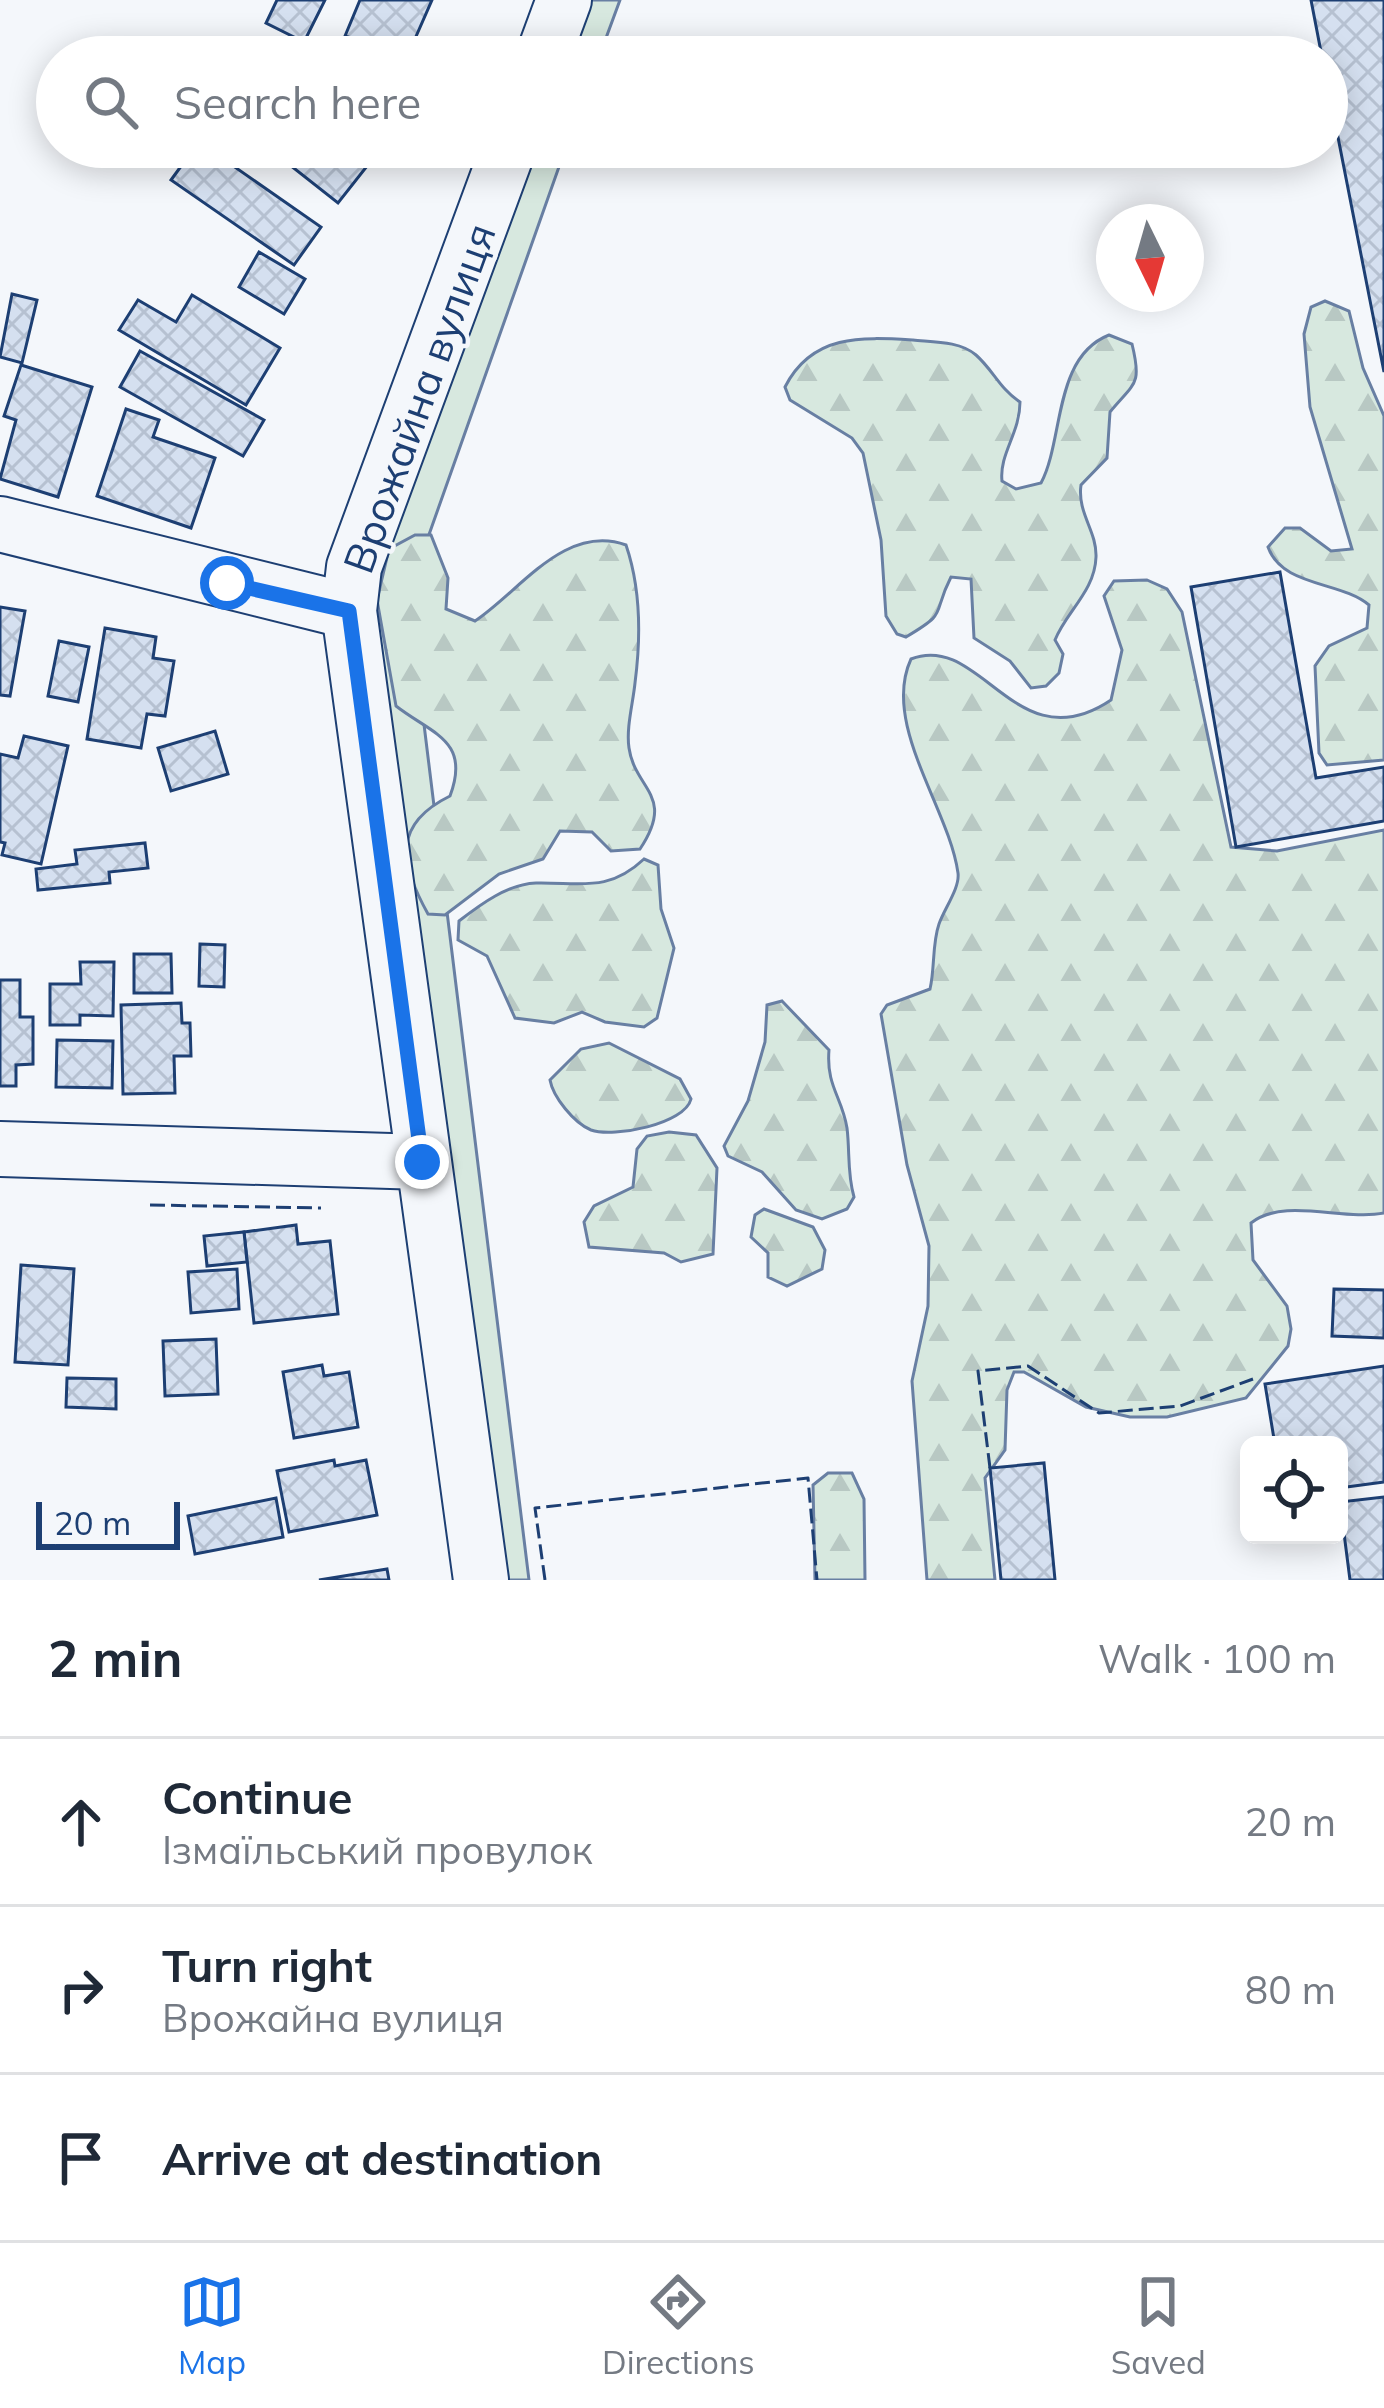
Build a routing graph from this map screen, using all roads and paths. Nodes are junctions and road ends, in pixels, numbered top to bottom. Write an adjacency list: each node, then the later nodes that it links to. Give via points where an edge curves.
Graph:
1 (564, 0): 2 (street)
2 (551, 36)
3 (501, 168): 5 (street, Врожайна вулиця, via 353,567)
4 (0, 524): 5 (street)
5 (349, 611): 7 (street, Врожайна вулиця)
6 (0, 1149): 7 (street)
7 (422, 1162): 8 (street, Врожайна вулиця)
8 (481, 1580)

